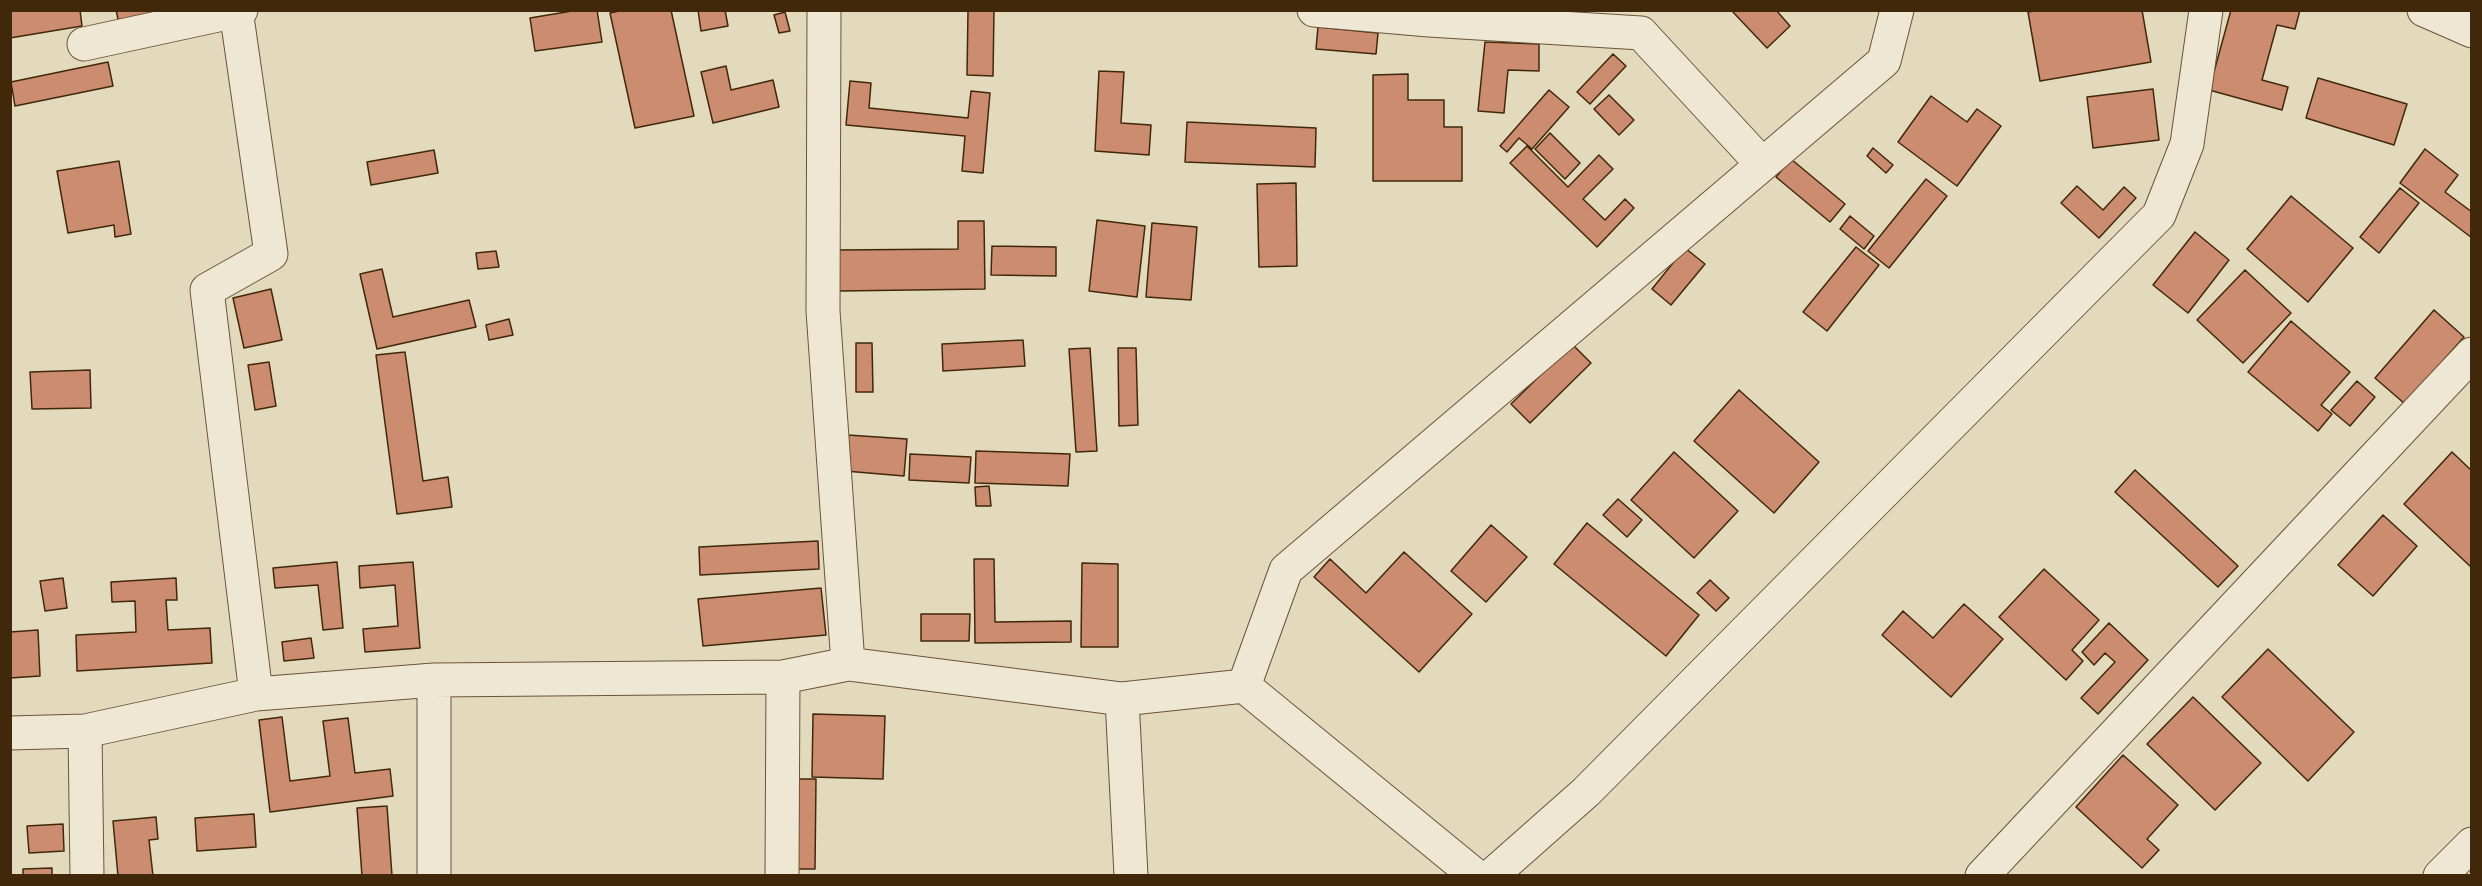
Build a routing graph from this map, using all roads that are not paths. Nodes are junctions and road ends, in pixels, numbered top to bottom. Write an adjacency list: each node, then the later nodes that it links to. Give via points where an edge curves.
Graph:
1 (824, 10): 12 (street, via 823,311)
2 (1314, 10): 7 (street)
3 (1897, 10): 10 (street, via 1884,61)
4 (2206, 10): 26 (street, via 2187,144 2159,215 1586,792)
5 (2424, 10): 8 (street)
6 (238, 11): 9 (street); 16 (street, via 271,254 207,290)
7 (1430, 15): 10 (street, via 1641,33)
8 (2472, 31)
9 (84, 44)
10 (1762, 164): 15 (street, via 1286,570)
11 (2472, 354): 27 (street)
12 (848, 664): 13 (street); 17 (street)
13 (783, 677): 14 (street); 23 (street)
14 (434, 681): 16 (street); 22 (street)
15 (1244, 686): 17 (street); 25 (street)
16 (256, 694): 18 (street)
17 (1122, 699): 24 (street)
18 (85, 731): 19 (street); 21 (street)
19 (10, 733)
20 (2472, 844): 28 (street)
21 (87, 876)
22 (434, 876)
23 (782, 876)
24 (1131, 876)
25 (1476, 876)
26 (1491, 876)
27 (1982, 876)
28 (2440, 876)

